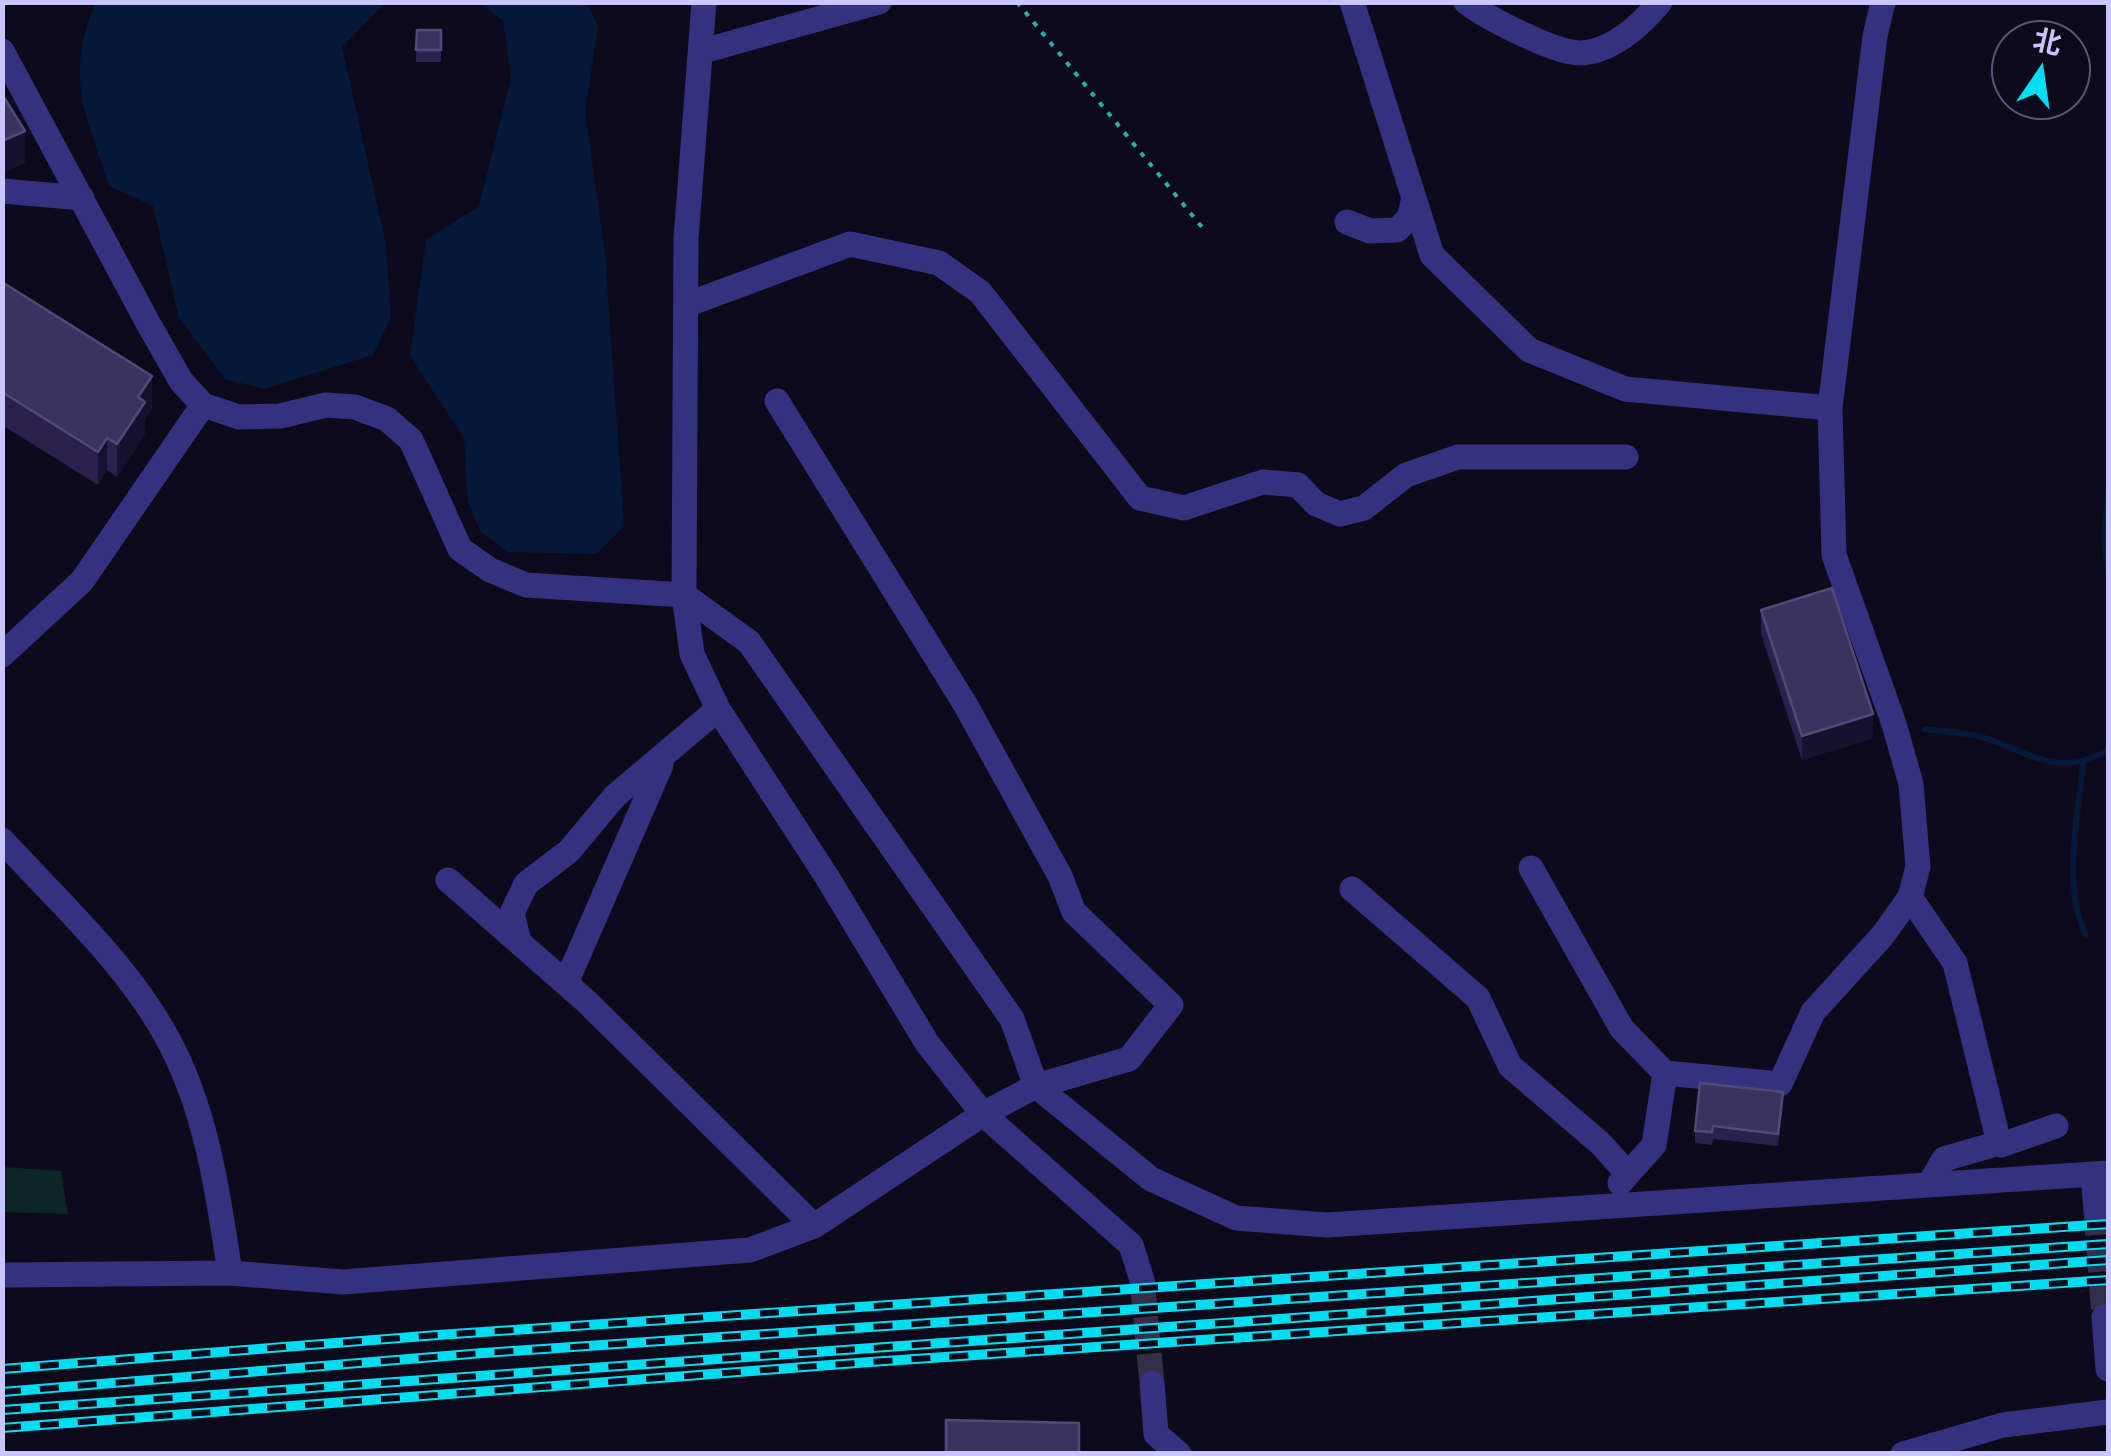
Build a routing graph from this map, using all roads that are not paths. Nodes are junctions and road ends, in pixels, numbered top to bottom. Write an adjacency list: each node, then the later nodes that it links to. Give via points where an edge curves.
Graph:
1 (704, 2): 7 (street)
2 (879, 2): 7 (street)
3 (1352, 2): 11 (street)
4 (1466, 2): 5 (street, via 1553,46 1583,53 1638,30)
5 (1660, 2)
6 (1883, 2): 16 (street)
7 (702, 51): 13 (street)
8 (5, 61): 10 (street)
9 (2, 191): 10 (street)
10 (82, 198): 15 (street, via 181,380)
11 (1413, 202): 12 (street, via 1397,230 1370,231); 16 (street, via 1432,255 1529,350 1625,390)
12 (1346, 222)
13 (686, 306): 17 (street, via 850,244 939,262 980,292 1140,498 1184,508 1263,482 1298,485 1316,504 1340,514 1364,508 1406,474 1458,458); 18 (street)
14 (777, 402): 30 (street, via 965,704 1074,912 1171,1005 1128,1060)
15 (203, 405): 18 (street, via 238,417 355,407 386,419 410,440 460,549 490,570 526,584); 19 (street, via 82,581)
16 (1830, 408): 26 (street, via 1834,555 1910,784 1918,867)
17 (1626, 457)
18 (684, 595): 20 (street, via 692,654); 30 (street, via 749,642 1012,1019)
19 (2, 655)
20 (718, 709): 21 (street); 31 (street, via 927,1043)
21 (663, 760): 27 (street, via 615,796 569,851 526,884 512,913); 28 (street)
22 (2, 840): 40 (street, via 128,979 165,1033 190,1087 216,1182)
23 (1531, 868): 29 (street, via 1622,1029)
24 (448, 880): 27 (street)
25 (1352, 889): 34 (street, via 1478,998 1510,1066)
26 (1910, 897): 29 (street, via 1813,1012 1780,1084); 36 (street, via 1955,964 1999,1143 1944,1159)
27 (519, 942): 28 (street)
28 (566, 982): 39 (street)
29 (1665, 1073): 34 (street, via 1654,1145)
30 (1036, 1086): 31 (street); 37 (street, via 1151,1179 1236,1218 1326,1226)
31 (983, 1114): 39 (street); 42 (street, via 1131,1245)
32 (2056, 1126): 33 (street)
33 (2001, 1145)
34 (1626, 1172): 37 (street)
35 (2101, 1173): 36 (street); 38 (street)
36 (1930, 1183): 37 (street)
37 (1608, 1205)
38 (2096, 1210)
39 (814, 1226): 40 (street, via 750,1250 577,1264 343,1282)
40 (230, 1273): 41 (street)
41 (2, 1275)
42 (1142, 1280)
43 (2104, 1317): 44 (street)
44 (2108, 1369)
45 (1152, 1384): 47 (street, via 1156,1434)
46 (2108, 1412): 48 (street, via 2003,1425)
47 (1178, 1454)
48 (1904, 1454)

